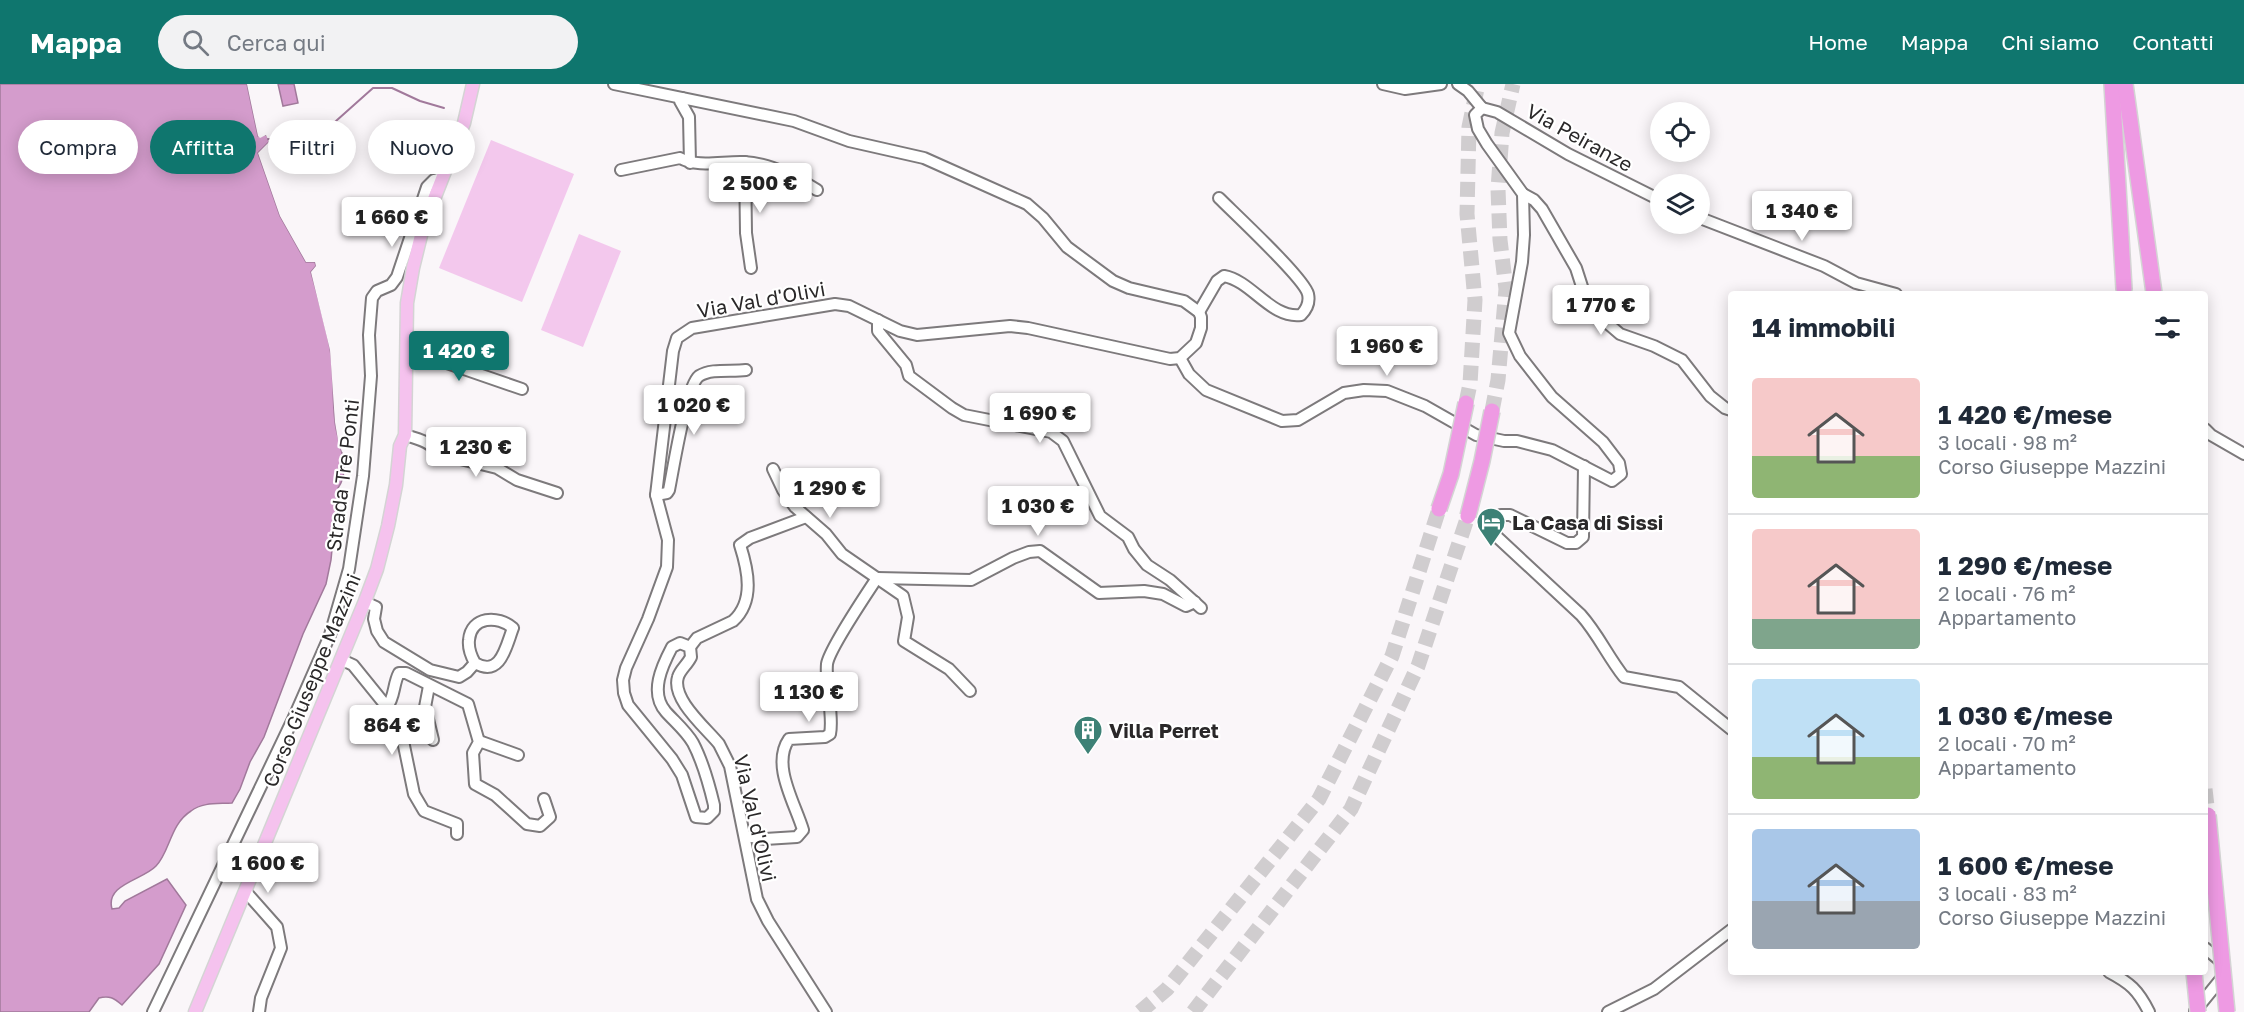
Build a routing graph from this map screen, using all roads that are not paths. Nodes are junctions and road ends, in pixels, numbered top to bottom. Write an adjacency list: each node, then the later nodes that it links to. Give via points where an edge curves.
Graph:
1 (472, 84): 13 (main road, Corso Giuseppe Mazzini, via 464,123)
2 (614, 84): 8 (street)
3 (1383, 84): 4 (street, via 1406,89)
4 (1441, 84)
5 (1458, 84): 9 (street)
6 (2112, 84): 20 (highway)
7 (2125, 84): 22 (highway)
8 (682, 98): 11 (street, via 689,117); 23 (street, via 794,122 849,141 924,158 1027,204 1067,247 1113,281 1184,301)
9 (1482, 108): 15 (street, via 1475,115 1478,129); 16 (street, Via Peiranze, via 1497,112 1568,154)
10 (745, 162): 11 (street); 14 (street, via 795,176); 19 (street, via 746,233)
11 (690, 164): 12 (street, via 680,158)
12 (621, 171)
13 (441, 179): 25 (main road, Corso Giuseppe Mazzini, via 413,268); 63 (street, Strada Tre Ponti, via 427,187 397,277 372,298 363,476 349,569 330,635)
14 (817, 190)
15 (1523, 194): 30 (street, via 1542,209 1576,268 1587,302 1599,316 1620,334 1682,360 1710,396); 35 (street, via 1522,262 1509,333 1520,356 1552,397 1603,442 1621,474 1612,482)
16 (1650, 195)
17 (1219, 198): 23 (street, via 1290,270 1307,291 1308,304 1301,315 1288,315 1237,280 1224,276)
18 (1710, 222): 21 (street, via 1824,266 1856,283)
19 (751, 268)
20 (2124, 289)
21 (1885, 291)
22 (2154, 291)
23 (1198, 312): 26 (street, via 1202,322 1200,336)
24 (878, 320): 26 (street, Via Val d'Olivi, via 917,335 1010,326 1028,328); 38 (street, Via Val d'Olivi, via 849,306 835,304 692,328 680,334 673,351); 42 (street, via 878,331 906,365 909,376 952,408 964,415 1051,432 1064,441 1100,516 1128,537 1147,565 1198,605 1186,606 1163,594 1144,591 1100,593 1040,551 1013,558 971,580)
25 (406, 349): 28 (street); 33 (main road, Corso Giuseppe Mazzini)
26 (1180, 358): 35 (street, via 1189,374 1206,390 1282,421 1298,420 1344,393 1387,391 1425,406 1476,435 1534,444)
27 (746, 370): 38 (street, via 714,372 695,380 669,490)
28 (522, 389)
29 (1466, 403): 39 (highway, bridge, via 1451,474)
30 (1728, 409)
31 (1492, 411): 40 (highway, bridge)
32 (2208, 432): 34 (street)
33 (405, 435): 37 (street, via 430,445 436,453 497,468 517,480); 43 (main road, Corso Giuseppe Mazzini, via 388,526)
34 (2244, 454)
35 (1584, 466): 50 (street, via 1583,537 1576,543 1567,543 1510,515 1500,515 1495,520 1496,536 1587,622 1624,677 1679,687)
36 (773, 469): 41 (street, via 783,490)
37 (557, 493)
38 (656, 495): 44 (street, Via Val d'Olivi, via 668,540 667,567 626,668 624,693 628,705 682,775 694,813 702,819 714,811 705,775 692,743 664,709 658,690 672,647 680,643)
39 (1439, 508)
40 (1468, 516)
41 (806, 517): 42 (street, via 842,554); 44 (street, via 740,545 749,577 745,602 733,621 697,638)
42 (877, 578): 48 (street, via 903,596 908,617 904,641 949,669); 57 (street, via 827,661 830,734 789,739 784,747 785,780 802,830 797,837)
43 (365, 602): 45 (main road, Corso Giuseppe Mazzini); 46 (street, via 376,607 376,631 384,642 430,670 459,677)
44 (690, 647): 57 (street, Via Val d'Olivi, via 691,657 678,676 677,690 683,703 719,744 730,766)
45 (342, 660): 49 (street, via 352,665); 58 (main road, Corso Giuseppe Mazzini)
46 (475, 663): 46 (street, via 469,640 471,631 484,619 493,618 513,628 501,661 493,666)
47 (429, 686): 49 (street, via 399,673); 51 (street, via 424,707); 52 (street, via 468,704)
48 (970, 691)
49 (387, 707): 56 (street, via 402,736 414,795 424,811 457,824)
50 (1728, 727)
51 (433, 740)
52 (479, 741): 53 (street); 54 (street, via 473,753 475,784 495,795 527,824 540,826 550,817)
53 (518, 756)
54 (544, 799)
55 (2208, 815): 70 (highway, bridge)
56 (457, 834)
57 (745, 836): 66 (street, Via Val d'Olivi, via 761,909)
58 (246, 892): 64 (main road, Corso Giuseppe Mazzini); 65 (street, via 277,927 281,948)
59 (1728, 932): 67 (street, via 1654,988)
60 (2208, 950): 69 (street, via 2230,968)
61 (2115, 975): 68 (street, via 2140,994)
62 (2194, 975): 69 (highway, bridge)
63 (153, 1012)
64 (195, 1012)
65 (258, 1012)
66 (826, 1012)
67 (1608, 1012)
68 (2149, 1012)
69 (2196, 1012)
70 (2228, 1012)

